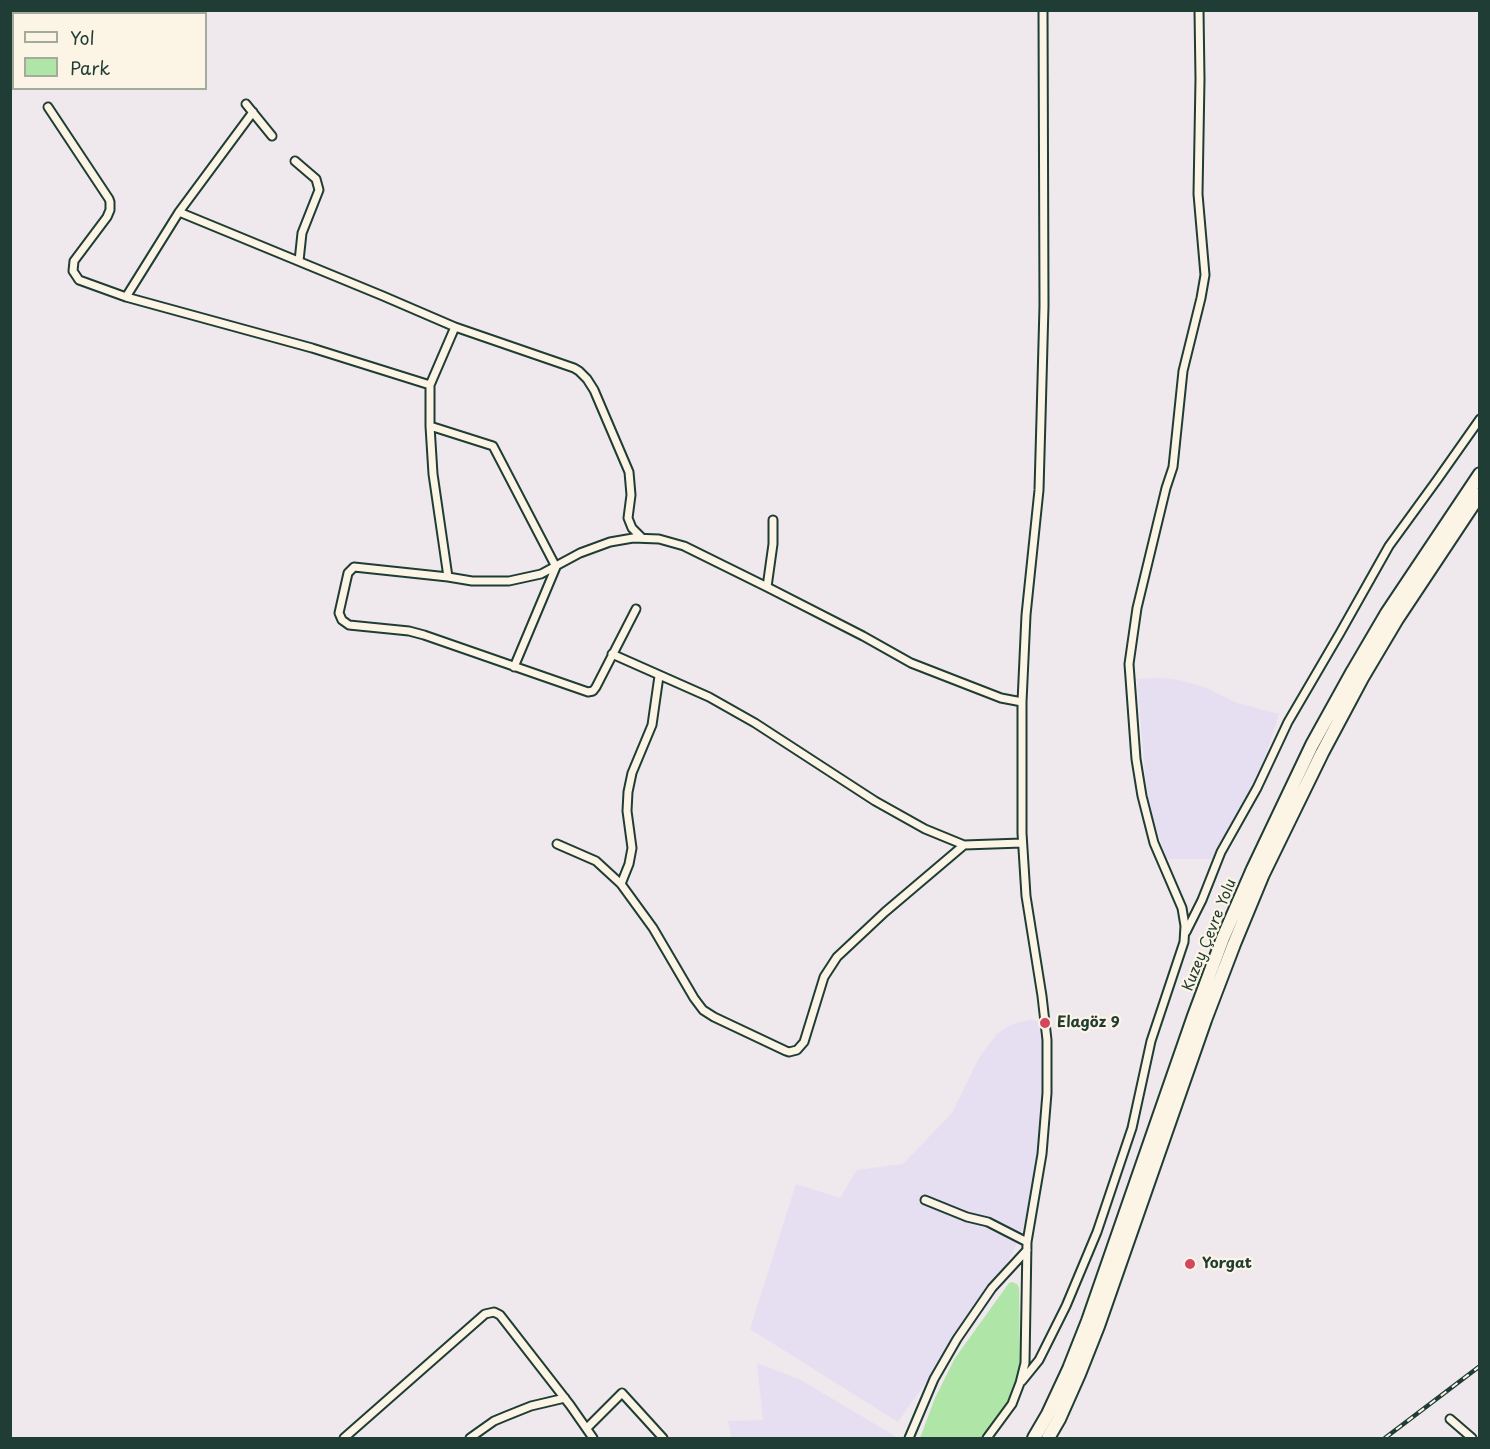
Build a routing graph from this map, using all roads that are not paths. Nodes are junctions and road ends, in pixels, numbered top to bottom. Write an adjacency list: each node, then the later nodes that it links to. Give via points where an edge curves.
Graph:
1 (1043, 10): 26 (street, via 1044,306 1039,490)
2 (1199, 10): 31 (street, via 1198,194 1205,275 1183,371 1173,467 1137,608 1129,664 1142,796 1157,850 1179,899)
3 (246, 104): 5 (street)
4 (48, 107): 10 (street, via 110,202 107,217 74,261 74,274 82,282)
5 (253, 112): 6 (street); 8 (street)
6 (272, 136)
7 (295, 161): 9 (street, via 316,179 320,190 302,233)
8 (179, 212): 9 (street); 10 (street)
9 (299, 261): 11 (street)
10 (126, 297): 12 (street)
11 (455, 327): 12 (street); 18 (street, via 574,368 587,379 629,471 628,518)
12 (430, 385): 14 (street)
13 (1479, 419): 31 (street, via 1389,546 1288,722 1221,852)
14 (430, 426): 19 (street, via 493,446); 20 (street, via 432,474)
15 (1479, 474): 44 (highway, Kuzey Çevre Yolu, via 1353,671 1312,745 1253,869 1194,1016 1088,1322)
16 (1479, 494): 45 (highway, Kuzey Çevre Yolu, via 1362,678 1263,874 1205,1020 1098,1326)
17 (773, 520): 21 (street)
18 (641, 537): 19 (street, via 598,546); 21 (street, via 676,543)
19 (556, 567): 20 (street, via 509,581); 24 (street)
20 (448, 577): 24 (street, via 354,567 348,573 340,616 349,625 409,631)
21 (767, 587): 26 (street, via 911,663 1001,698)
22 (636, 609): 23 (street)
23 (612, 654): 24 (street, via 596,687 588,692); 25 (street)
24 (514, 667)
25 (659, 676): 29 (street, via 710,697 874,801); 30 (street, via 654,718 628,792 632,848)
26 (1022, 702): 27 (street)
27 (1022, 843): 29 (street); 33 (street, via 1048,1060 1042,1154)
28 (557, 844): 30 (street, via 596,861)
29 (964, 845): 30 (street, via 837,957 824,977 804,1042 793,1051 703,1010)
30 (621, 884)
31 (1185, 934): 34 (street, via 1151,1041 1132,1128 1097,1232 1039,1360)
32 (925, 1200): 33 (street, via 988,1222)
33 (1027, 1246): 34 (street, via 1026,1354); 42 (street, via 957,1339 934,1379)
34 (1020, 1383): 43 (street, via 1012,1404)
35 (565, 1398): 37 (street); 38 (street, via 500,1315 491,1312); 39 (street, via 512,1413)
36 (1450, 1419): 46 (street)
37 (586, 1428): 40 (street); 41 (street, via 622,1393)
38 (344, 1438)
39 (470, 1438)
40 (593, 1438)
41 (663, 1438)
42 (909, 1438)
43 (987, 1438)
44 (1034, 1438)
45 (1048, 1438)
46 (1472, 1438)

